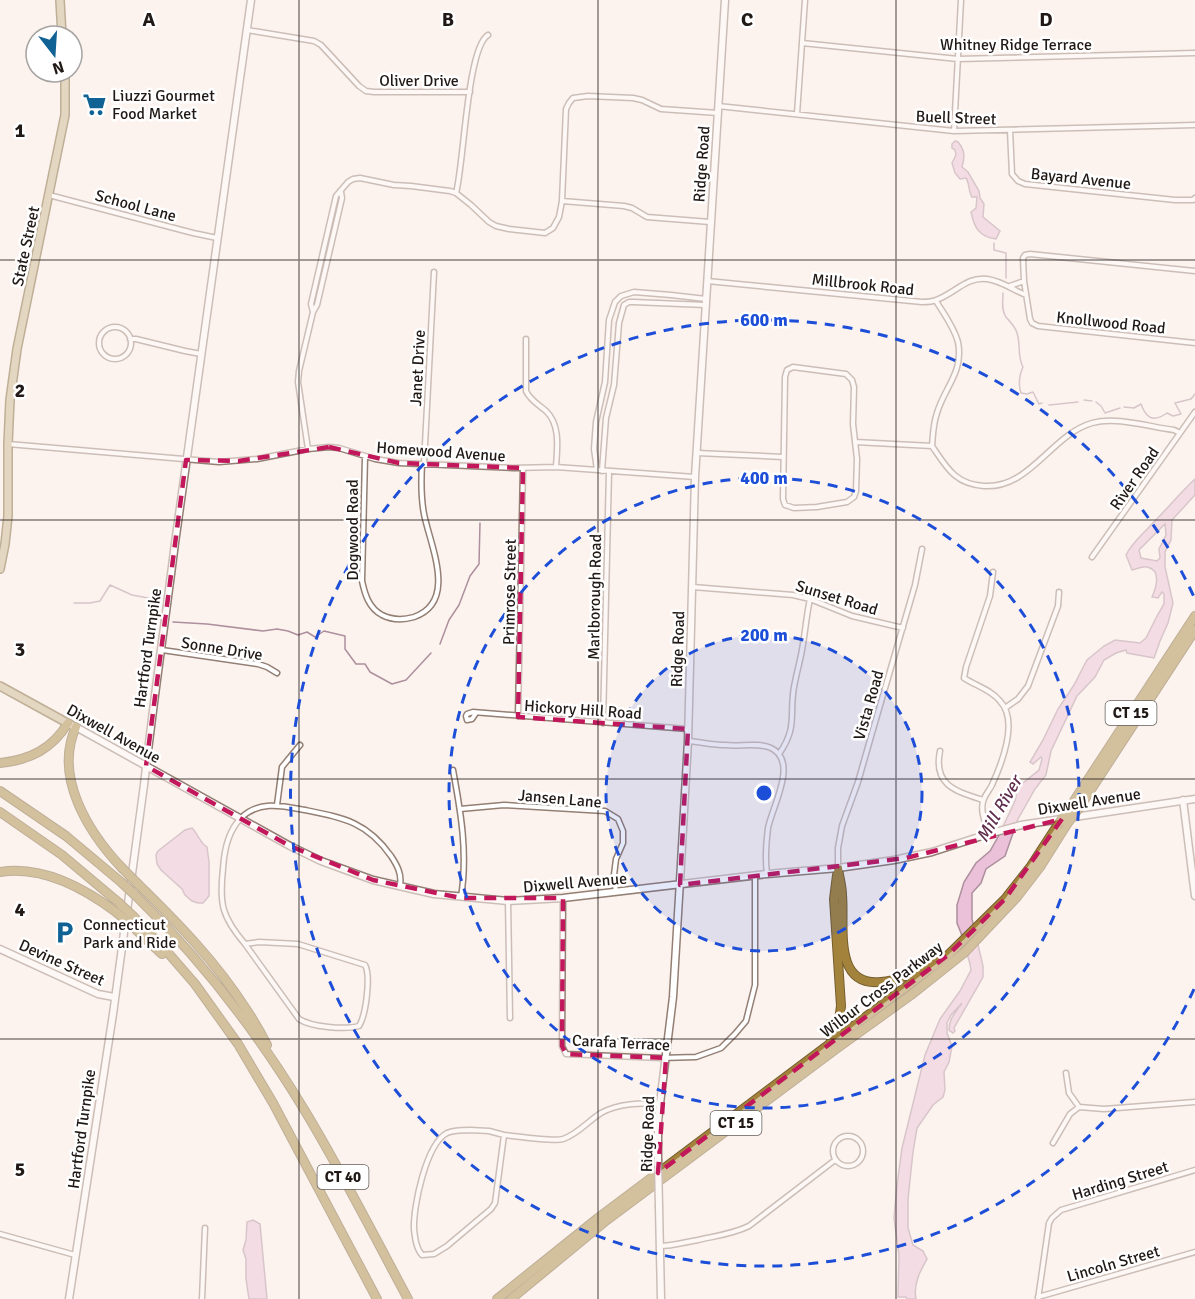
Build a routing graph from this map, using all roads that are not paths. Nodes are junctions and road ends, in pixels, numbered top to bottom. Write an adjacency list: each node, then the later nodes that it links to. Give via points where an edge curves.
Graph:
1 (60, 0): 6 (main road)
2 (251, 0): 7 (main road, Hartford Turnpike)
3 (725, 0): 14 (main road, Ridge Road)
4 (805, 0): 9 (street)
5 (961, 0): 11 (street)
6 (61, 24)
7 (246, 30): 13 (street, Oliver Drive, via 314,41 366,91); 24 (main road, Hartford Turnpike)
8 (488, 35): 13 (street, via 477,51)
9 (802, 43): 11 (street, Whitney Ridge Terrace); 15 (street)
10 (1195, 53): 11 (street, Whitney Ridge Terrace)
11 (958, 59): 18 (street)
12 (66, 84): 20 (main road, State Street, via 64,115)
13 (470, 92): 19 (street)
14 (718, 109): 15 (street, Buell Street); 22 (street, Buell Street, via 662,109 633,98 573,98 566,109); 23 (main road, Ridge Road)
15 (797, 114): 18 (street, Buell Street)
16 (1195, 124): 17 (street, Buell Street)
17 (1010, 130): 18 (street, Buell Street); 21 (street, Bayard Avenue, via 1012,174 1025,184 1175,200)
18 (954, 132)
19 (456, 193): 22 (street, via 492,224 542,233 557,223); 44 (street, via 360,178 348,182 340,191 336,228 298,371)
20 (49, 195): 24 (street, School Lane); 42 (main road, State Street, via 17,349)
21 (1195, 198)
22 (562, 201): 23 (street, via 624,206 647,217)
23 (711, 222): 27 (main road, Ridge Road)
24 (217, 238): 38 (main road, Hartford Turnpike)
25 (1195, 271): 28 (street, via 1030,254 1023,258)
26 (434, 272): 49 (street, Janet Drive)
27 (707, 280): 32 (street, Millbrook Road); 33 (main road, Ridge Road)
28 (1024, 281): 29 (street); 30 (street, Knollwood Road)
29 (1010, 286): 30 (street, Millbrook Road); 32 (street, Millbrook Road, via 975,279)
30 (1026, 295): 37 (street, Knollwood Road, via 1030,319 1038,327)
31 (621, 296): 33 (street, via 634,292); 34 (street); 52 (street, via 609,320 604,382 597,412 594,442)
32 (936, 301): 43 (street, via 955,333 959,361 936,414)
33 (706, 302): 34 (street); 45 (main road, Ridge Road)
34 (626, 303): 52 (street, via 620,314)
35 (130, 339): 35 (street, via 120,328 110,328 102,334 100,348 107,356 117,358 126,354); 38 (street)
36 (526, 339): 50 (street, via 526,391 553,422)
37 (1195, 343)
38 (201, 354): 48 (main road, Hartford Turnpike)
39 (1195, 412): 40 (street, River Road)
40 (1180, 433): 43 (street, via 1125,422 1092,423 1071,433 1021,475 1002,485 988,486 960,481); 56 (street, River Road)
41 (855, 442): 43 (street); 47 (street, via 856,491 847,502 817,507 785,505); 47 (street, via 852,380 846,374 793,367 785,377)
42 (8, 444): 48 (street, Homewood Avenue); 57 (main road, State Street, via 7,525)
43 (932, 446)
44 (308, 449): 46 (street, Homewood Avenue, via 339,448); 48 (street, Homewood Avenue, via 239,462)
45 (696, 453): 47 (street); 54 (main road, Ridge Road)
46 (365, 457): 49 (street, Homewood Avenue); 49 (street, Dogwood Road, via 362,581 369,602 388,618 409,619 419,615 435,599 438,567 423,512)
47 (783, 457)
48 (186, 460): 65 (main road, Hartford Turnpike)
49 (423, 464): 51 (street, Homewood Avenue)
50 (556, 467): 51 (street, Homewood Avenue); 52 (street, Homewood Avenue)
51 (523, 468): 70 (street, Primrose Street)
52 (600, 470): 53 (street, Homewood Avenue)
53 (609, 471): 54 (street, Homewood Avenue); 71 (street, Marlborough Road)
54 (695, 477): 59 (main road, Ridge Road)
55 (922, 549): 63 (street, Vista Road)
56 (1092, 557)
57 (0, 569)
58 (993, 572): 68 (street, via 990,596 964,678 992,693)
59 (692, 587): 61 (street, Sunset Road); 73 (main road, Ridge Road)
60 (1059, 592): 68 (street, via 1058,606 1028,687)
61 (810, 599): 63 (street, Sunset Road, via 852,616); 77 (street, via 794,689 791,733)
62 (1195, 616): 103 (highway, Wilbur Cross Parkway / CT 15, bridge, via 1031,866)
63 (903, 628): 90 (street, Vista Road, via 842,826)
64 (1195, 630): 129 (highway, Wilbur Cross Parkway / CT 15, bridge, via 1040,867 978,939 911,995 607,1220)
65 (161, 650): 66 (street, Sonne Drive, via 258,664); 79 (main road, Hartford Turnpike)
66 (277, 673)
67 (0, 686): 72 (main road, Dixwell Avenue)
68 (1005, 708): 83 (street, via 1007,743)
69 (476, 713): 70 (street, Hickory Hill Road)
70 (518, 716): 71 (street, Hickory Hill Road)
71 (603, 723): 73 (street, Hickory Hill Road)
72 (72, 725): 78 (highway, via 43,750 24,759); 79 (main road, Dixwell Avenue); 108 (highway, bridge, via 71,779 85,818 122,868 221,973 268,1046)
73 (688, 729): 74 (main road, Ridge Road)
74 (688, 741): 77 (street, via 764,746); 94 (main road, Ridge Road)
75 (300, 745): 85 (street, via 282,767)
76 (940, 751): 83 (street, via 938,768 945,782)
77 (779, 754): 92 (street, via 784,776 768,828)
78 (0, 763)
79 (146, 766): 88 (main road, Dixwell Avenue); 105 (main road, Hartford Turnpike)
80 (453, 770): 86 (street)
81 (0, 792): 108 (highway, CT 40, bridge, via 66,837 136,896 198,961)
82 (1195, 799): 84 (main road, Dixwell Avenue)
83 (983, 800): 89 (street)
84 (1184, 800): 89 (main road, Dixwell Avenue); 97 (main road)
85 (277, 805): 88 (street, via 255,808); 95 (street, via 336,816 360,825 395,862)
86 (460, 809): 96 (street, Jansen Lane, via 504,805 605,811 618,819 623,831 614,875); 98 (street, via 464,846)
87 (0, 812): 104 (highway, CT 40, bridge, via 55,849 118,902)
88 (241, 818): 95 (main road, Dixwell Avenue, via 321,861); 101 (street, via 225,849 221,895 228,922)
89 (988, 834): 90 (main road, Dixwell Avenue, via 932,852)
90 (838, 868): 92 (main road, Dixwell Avenue); 103 (highway, via 843,944 848,968 856,976 867,982 882,982); 107 (highway, via 834,898 841,1006 838,1027)
91 (0, 872): 104 (highway, bridge, via 26,872 84,891 116,912)
92 (766, 874): 93 (main road, Dixwell Avenue)
93 (755, 876): 94 (main road, Dixwell Avenue); 109 (street, Carafa Terrace, via 755,985 746,1021 720,1048 696,1057)
94 (680, 885): 96 (main road, Dixwell Avenue); 109 (main road, Ridge Road)
95 (399, 887): 98 (main road, Dixwell Avenue)
96 (616, 892): 99 (main road, Dixwell Avenue)
97 (1195, 895)
98 (461, 898): 100 (main road, Dixwell Avenue)
99 (563, 898): 100 (main road, Dixwell Avenue); 109 (street, Carafa Terrace, via 562,1046 566,1054)
100 (508, 901): 106 (street)
101 (246, 944): 101 (street, via 298,1019 311,1025 359,1026 368,980 365,964 298,944)
102 (0, 949): 105 (main road, Devine Street, via 98,994)
103 (948, 956): 107 (highway, Wilbur Cross Parkway / CT 15)
104 (182, 969): 126 (highway, CT 40, via 253,1067)
105 (114, 997): 122 (main road, Hartford Turnpike)
106 (510, 1018)
107 (829, 1045): 128 (highway, Wilbur Cross Parkway / CT 15)
108 (271, 1058): 127 (highway, CT 40, via 323,1141)
109 (666, 1058): 112 (main road, Ridge Road)
110 (1066, 1073): 113 (street, via 1070,1093)
111 (1195, 1102): 113 (street, via 1104,1109)
112 (660, 1104): 114 (street, via 614,1108 560,1140); 120 (main road, Ridge Road, bridge)
113 (1079, 1107): 115 (street, via 1070,1114)
114 (504, 1135): 114 (street, via 491,1209 447,1246 434,1254 422,1255 417,1249 414,1227 425,1165 432,1151 441,1138 454,1131)
115 (1053, 1143)
116 (836, 1160): 116 (street, via 843,1166 860,1161 863,1153 858,1140 839,1139 833,1148); 120 (street, via 749,1226)
117 (1195, 1170): 123 (street, Harding Street, via 1061,1210 1053,1216)
118 (206, 1228): 125 (street)
119 (0, 1234): 122 (street)
120 (660, 1246): 130 (main road, Ridge Road)
121 (1195, 1252): 123 (street, Lincoln Street)
122 (75, 1255): 124 (main road, Hartford Turnpike)
123 (1038, 1298)
124 (69, 1299)
125 (202, 1299)
126 (377, 1299)
127 (408, 1299)
128 (496, 1299)
129 (511, 1299)
130 (661, 1299)

